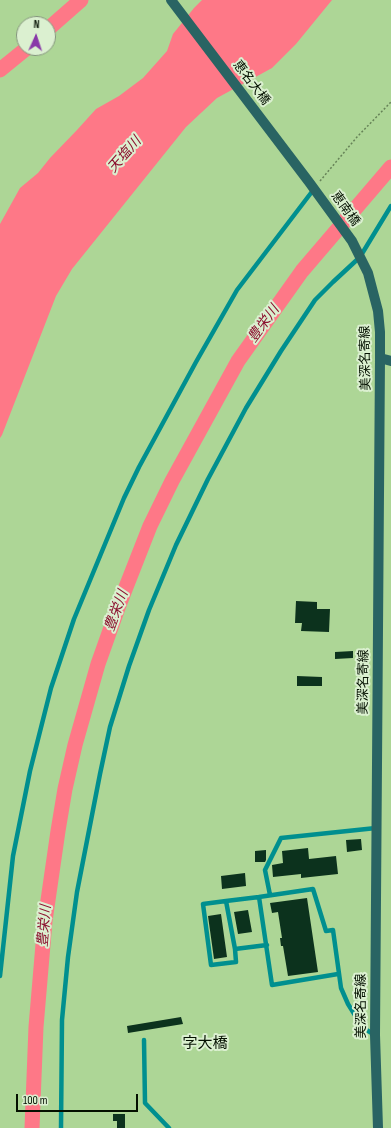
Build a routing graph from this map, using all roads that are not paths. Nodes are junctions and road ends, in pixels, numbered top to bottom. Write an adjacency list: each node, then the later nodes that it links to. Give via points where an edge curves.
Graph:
1 (171, 0): 2 (main road, 恵名大橋)
2 (313, 188): 4 (main road, 恵南橋); 15 (lane, via 237,290 192,369 139,467 74,619 51,688 30,771 13,856)
3 (391, 206): 5 (lane)
4 (352, 241): 5 (main road, 美深名寄線)
5 (360, 257): 6 (main road, 美深名寄線, via 368,273 378,312); 18 (lane, via 315,300 246,408 176,545 131,659 110,727 76,899 62,1020)
6 (380, 358): 7 (main road); 8 (main road, 美深名寄線)
7 (391, 361)
8 (376, 828): 9 (lane, via 281,838 265,870); 16 (main road, 美深名寄線)
9 (270, 895): 10 (lane); 14 (lane, via 313,889 326,930 333,930)
10 (259, 897): 11 (lane); 12 (lane)
11 (226, 901): 13 (lane); 13 (lane, via 203,904 211,965 236,962)
12 (267, 945): 13 (lane); 14 (lane, via 272,985)
13 (234, 948)
14 (338, 974): 16 (lane, via 348,1004 363,1028)
15 (0, 976)
16 (375, 1036): 20 (main road, 美深名寄線)
17 (144, 1040): 19 (lane, via 145,1103)
18 (61, 1128)
19 (168, 1128)
20 (378, 1128)

